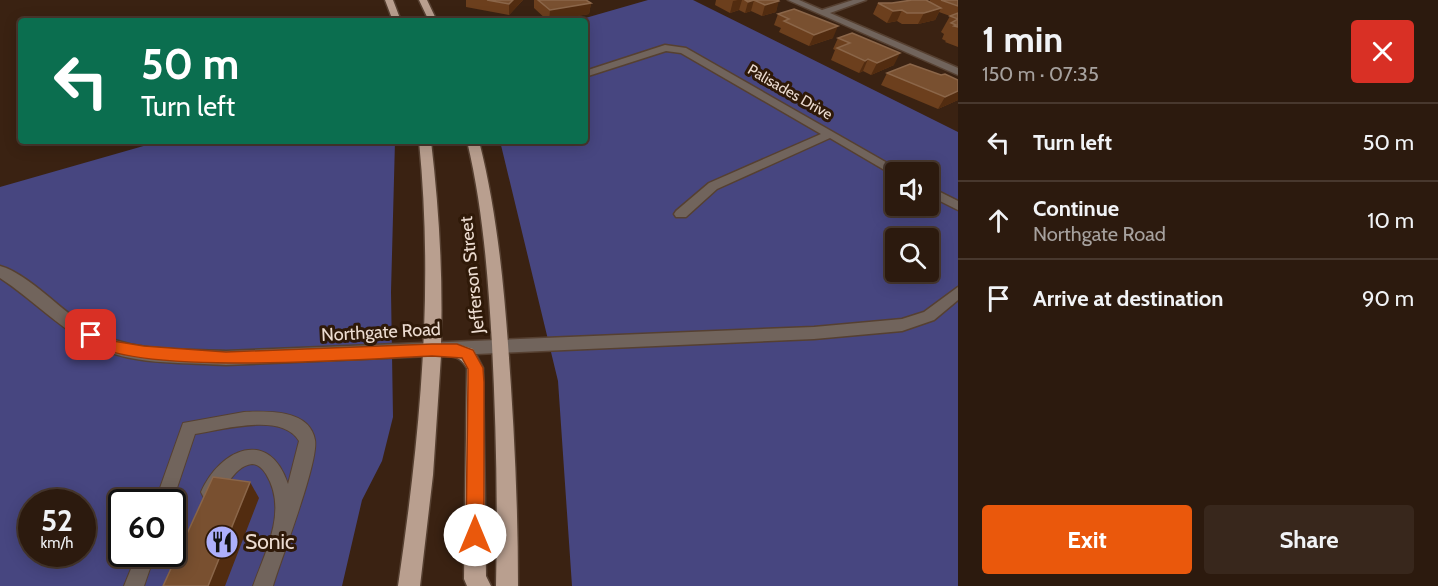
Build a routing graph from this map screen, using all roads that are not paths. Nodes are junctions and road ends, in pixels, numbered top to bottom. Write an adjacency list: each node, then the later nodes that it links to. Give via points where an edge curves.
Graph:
1 (389, 0): 6 (main road)
2 (423, 0): 7 (main road)
3 (792, 0): 5 (street)
4 (862, 0): 5 (street)
5 (822, 13): 8 (street)
6 (397, 18)
7 (432, 18)
8 (958, 72)
9 (588, 73): 10 (street, Palisades Drive, via 665,48 683,50)
10 (830, 134): 13 (street, Palisades Drive); 16 (street, via 713,186)
11 (425, 144): 20 (main road, Jefferson Street, via 434,252)
12 (474, 144): 19 (main road, Jefferson Street, via 490,231)
13 (885, 165)
14 (939, 196): 15 (street)
15 (958, 206)
16 (681, 214)
17 (0, 271): 20 (street, Northgate Road, via 109,346 226,358)
18 (958, 292): 19 (street, Northgate Road, via 929,315 902,326)
19 (500, 345): 20 (street, Northgate Road); 29 (main road, Jefferson Street)
20 (432, 350): 27 (main road, Jefferson Street, via 430,423); 28 (main road, via 467,354 475,368 475,579)
21 (168, 489): 23 (lane, via 189,428 285,420 298,426 307,440)
22 (201, 510): 23 (lane, via 224,471 236,461 258,456 269,461 277,472)
23 (286, 517): 26 (lane)
24 (141, 567): 25 (lane)
25 (134, 586)
26 (263, 586)
27 (410, 586)
28 (480, 586)
29 (507, 586)

